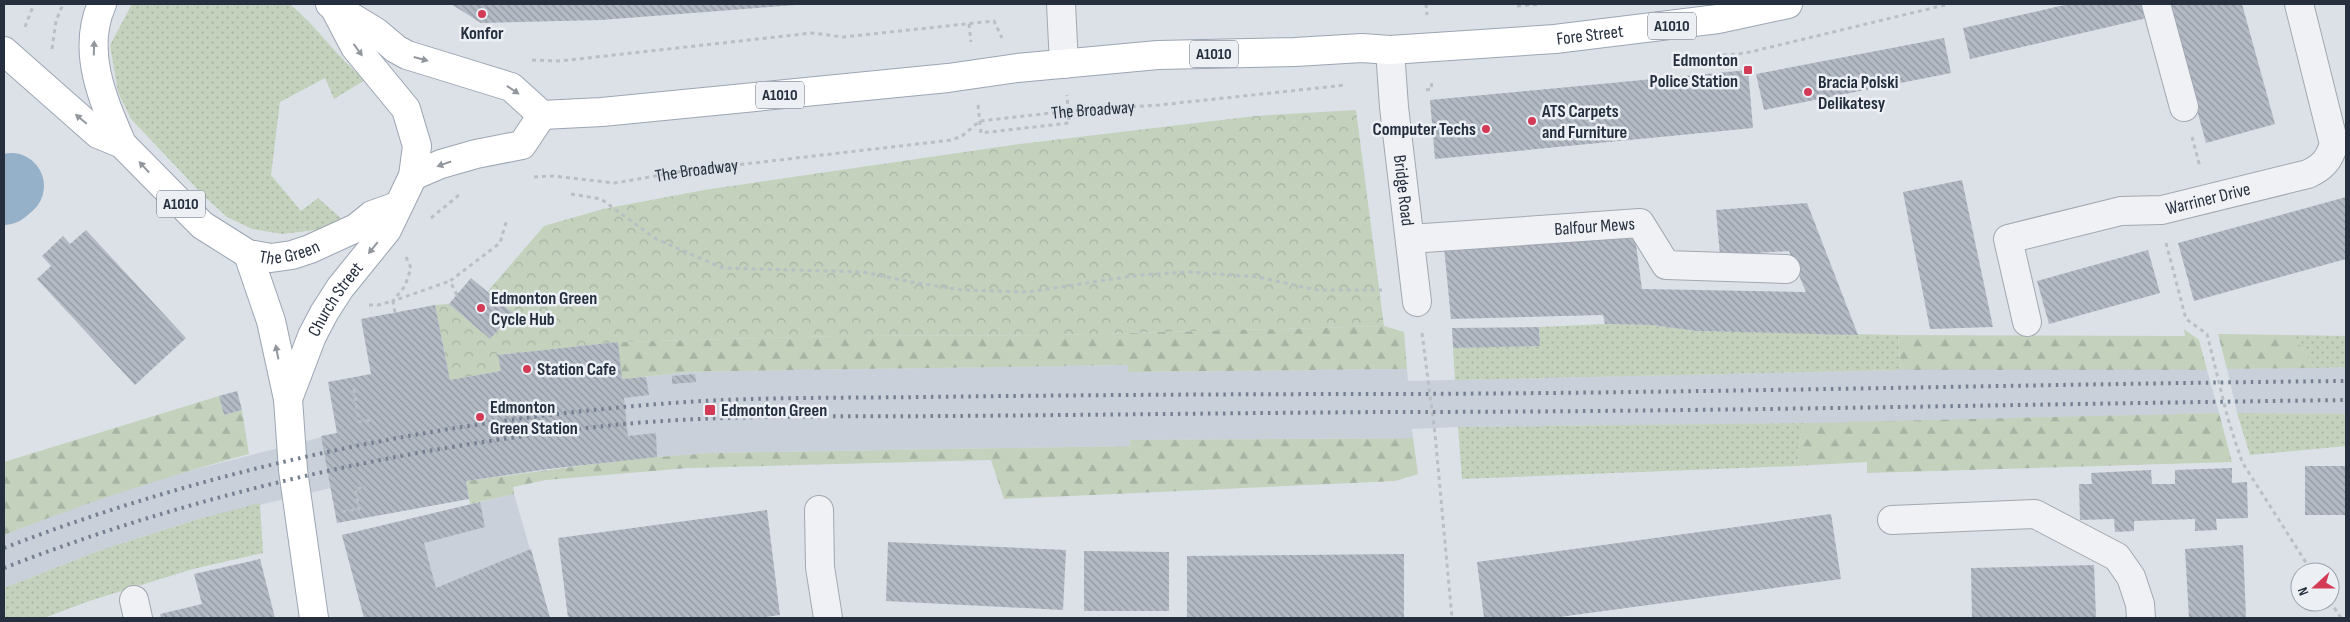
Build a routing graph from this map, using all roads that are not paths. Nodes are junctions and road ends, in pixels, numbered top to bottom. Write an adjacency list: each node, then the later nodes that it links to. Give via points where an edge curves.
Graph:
1 (102, 4): 12 (main road, A1010, one-way to 1, via 95,69 95,32)
2 (1061, 4): 9 (street)
3 (1788, 4): 7 (main road, Fore Street / A1010, via 1681,25 1555,39)
4 (2156, 4): 10 (street)
5 (2299, 4): 19 (street, Warriner Drive, via 2334,144 2330,157 2321,168 2162,210 2121,211 2008,239)
6 (332, 6): 11 (main road, one-way to 11, via 407,55 512,87); 13 (main road, one-way to 13, via 355,47 406,109 417,146)
7 (1390, 50): 9 (main road, A1010, via 1362,48 1158,55); 15 (street, Bridge Road)
8 (4, 51): 12 (main road, The Green / A1010, one-way to 8, via 98,134)
9 (1064, 64): 11 (main road, A1010, via 602,112)
10 (2184, 107)
11 (542, 115): 13 (main road, one-way to 13, via 522,145 476,154)
12 (122, 144): 16 (main road, The Green / A1010, one-way to 12, via 202,225)
13 (414, 176): 14 (main road)
14 (397, 206): 16 (main road, The Green / A1010, via 372,215 356,228 292,255 271,258); 20 (main road, Church Street, one-way to 20, via 387,230 324,313)
15 (1410, 238): 17 (street, Balfour Mews, via 1640,223 1666,264); 18 (street, Bridge Road)
16 (248, 254): 20 (main road, Church Street, one-way to 16, via 271,321)
17 (1786, 269)
18 (1416, 293)
19 (2027, 322)
20 (288, 400): 23 (main road, Church Street, via 292,470)
21 (819, 510): 24 (street, via 820,567)
22 (1892, 520): 25 (street, via 2036,514 2117,557 2131,577)
23 (314, 618)
24 (828, 618)
25 (2141, 618)

